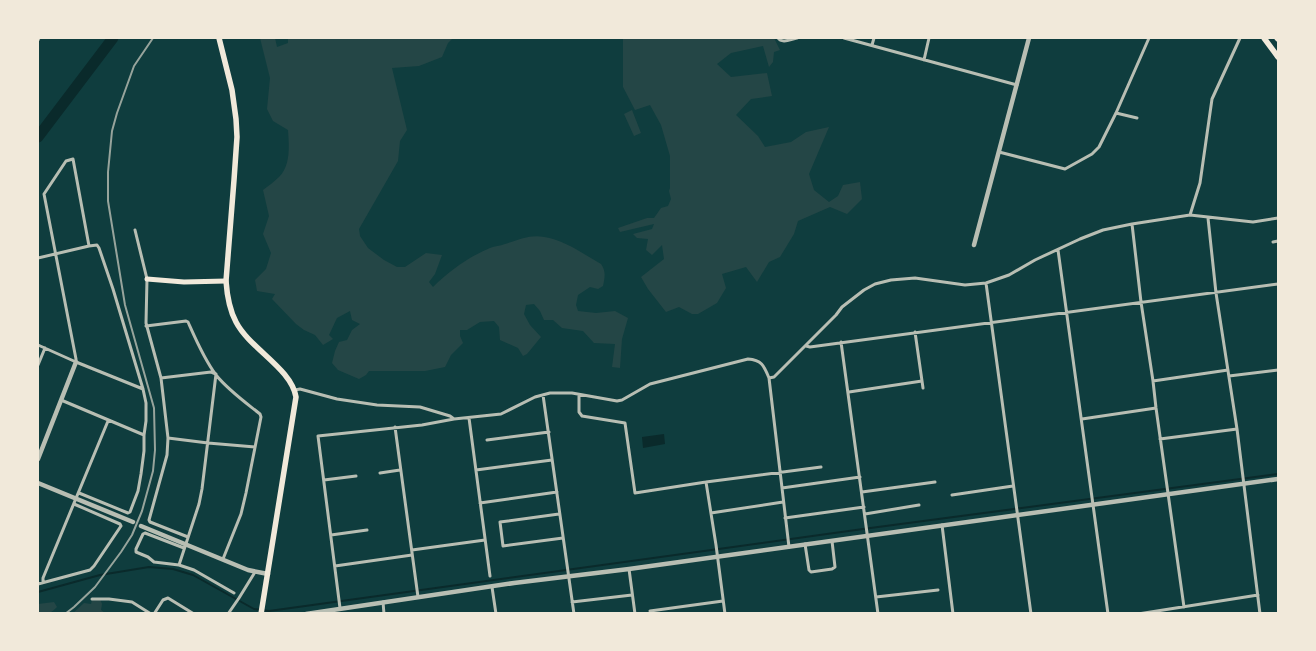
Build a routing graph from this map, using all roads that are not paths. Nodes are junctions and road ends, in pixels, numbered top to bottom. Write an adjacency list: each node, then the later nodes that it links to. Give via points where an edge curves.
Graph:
1 (220, 38): 31 (highway, via 236,119)
2 (778, 38): 3 (street, via 783,41)
3 (797, 38)
4 (844, 38): 11 (street)
5 (874, 38): 11 (street)
6 (929, 38): 13 (street)
7 (1029, 38): 14 (street)
8 (1149, 38): 15 (street)
9 (1240, 38): 18 (street, via 1212,99 1200,183)
10 (1264, 38): 12 (highway)
11 (872, 45): 13 (street)
12 (1278, 57)
13 (924, 60): 14 (street)
14 (1017, 85): 17 (street)
15 (1116, 113): 16 (street); 17 (street, via 1099,147 1065,168)
16 (1137, 118)
17 (999, 152): 25 (street)
18 (1190, 215): 19 (street); 21 (street)
19 (1208, 218): 20 (street, via 1253,222); 34 (street)
20 (1278, 218)
21 (1132, 224): 27 (street, via 1080,238); 35 (street)
22 (135, 230): 30 (street)
23 (1278, 241): 24 (street)
24 (1273, 242)
25 (974, 245)
26 (88, 246): 28 (street); 28 (street, via 73,159 66,161 44,194); 55 (street, via 99,248)
27 (1058, 250): 32 (street, via 1010,275); 36 (street)
28 (55, 254): 29 (street); 44 (street)
29 (38, 258)
30 (147, 280): 31 (main road); 38 (street)
31 (226, 280): 56 (highway, via 230,309 236,322)
32 (986, 283): 37 (street); 42 (street, via 966,285 908,278 875,284 842,307)
33 (1278, 284): 34 (street)
34 (1216, 293): 35 (street); 46 (street)
35 (1141, 302): 36 (street); 53 (street)
36 (1066, 312): 37 (street); 64 (street)
37 (992, 322): 39 (street); 90 (street)
38 (146, 326): 48 (street, via 188,322); 50 (street)
39 (915, 332): 40 (street); 52 (street)
40 (841, 342): 42 (street); 57 (street)
41 (38, 345): 43 (street)
42 (806, 346): 51 (street, via 774,377)
43 (45, 348): 44 (street); 45 (street)
44 (76, 362): 55 (street); 60 (street)
45 (38, 365)
46 (1228, 370): 49 (street); 53 (street)
47 (1278, 370): 49 (street)
48 (216, 374): 50 (street); 73 (street); 74 (street, via 260,414)
49 (1229, 376): 67 (street)
50 (161, 378): 70 (street)
51 (769, 378): 59 (street, via 764,365 748,359 650,384 622,400); 80 (street)
52 (922, 381): 54 (street); 57 (street)
53 (1153, 381): 61 (street)
54 (923, 388)
55 (143, 389): 69 (street, via 146,412)
56 (295, 390): 63 (street, via 377,405 420,408); 129 (highway, via 296,404)
57 (849, 392): 83 (street)
58 (543, 395): 59 (street); 62 (street, via 501,414); 68 (street)
59 (579, 395): 87 (street, via 582,416 625,423 635,493)
60 (61, 400): 65 (street); 75 (street)
61 (1156, 408): 64 (street); 71 (street)
62 (469, 418): 63 (street); 79 (street)
63 (454, 419): 66 (street)
64 (1082, 419): 97 (street)
65 (108, 420): 69 (street); 95 (street)
66 (395, 428): 78 (street); 85 (street, via 318,436)
67 (1238, 429): 71 (street); 86 (street)
68 (549, 432): 72 (street); 76 (street)
69 (144, 436): 95 (street, via 138,491 130,512)
70 (168, 438): 73 (street); 114 (street, via 167,455 149,520)
71 (1160, 439): 92 (street)
72 (487, 440)
73 (208, 443): 74 (street); 114 (street, via 202,490)
74 (255, 447): 124 (street, via 240,514)
75 (38, 458)
76 (552, 460): 79 (street); 93 (street)
77 (821, 467): 80 (street)
78 (400, 470): 81 (street); 121 (street)
79 (476, 470): 99 (street)
80 (780, 472): 87 (street); 91 (street)
81 (380, 473)
82 (356, 476): 85 (street)
83 (860, 477): 91 (street); 94 (street)
84 (1278, 479): 86 (street)
85 (324, 480): 113 (street)
86 (1243, 480): 92 (street); 139 (street)
87 (706, 482): 104 (street)
88 (935, 482): 94 (street)
89 (38, 483): 98 (street)
90 (1013, 486): 96 (street); 103 (street)
91 (782, 488): 100 (street)
92 (1168, 490): 97 (street); 146 (street)
93 (557, 492): 99 (street); 105 (street)
94 (862, 492): 102 (street)
95 (79, 493): 98 (street)
96 (952, 495)
97 (1093, 501): 103 (street); 161 (street)
98 (75, 502): 108 (street); 132 (street); 132 (street, via 120,526 90,570)
99 (480, 502): 116 (street)
100 (783, 502): 104 (street); 107 (street)
101 (919, 505): 106 (street)
102 (864, 507): 106 (street); 107 (street)
103 (1017, 511): 109 (street); 160 (street)
104 (711, 513): 122 (street)
105 (559, 514): 115 (street); 115 (street, via 500,522 503,546)
106 (865, 514): 112 (street)
107 (785, 518): 119 (street)
108 (133, 522)
109 (942, 525): 112 (street); 159 (street)
110 (141, 526): 120 (street)
111 (367, 530): 113 (street)
112 (867, 533): 117 (street); 140 (street)
113 (331, 535): 126 (street)
114 (188, 537): 120 (street)
115 (563, 538): 130 (street)
116 (485, 540): 121 (street); 131 (street)
117 (831, 540): 118 (street); 118 (street, via 835,567 832,569 811,572)
118 (805, 544): 119 (street)
119 (789, 545): 122 (street)
120 (185, 546): 124 (street); 125 (street); 125 (street, via 145,533 136,549 154,562)
121 (412, 550): 123 (street)
122 (717, 555): 127 (street); 142 (street)
123 (412, 556): 126 (street); 137 (street)
124 (223, 559): 128 (street)
125 (179, 565): 136 (street, via 194,570)
126 (335, 566): 145 (street)
127 (628, 569): 130 (street); 138 (street)
128 (255, 572): 129 (street); 150 (street)
129 (268, 574): 151 (highway)
130 (568, 575): 134 (street); 144 (street)
131 (490, 576)
132 (43, 582): 133 (street)
133 (38, 584)
134 (492, 586): 137 (street); 154 (street)
135 (938, 590): 140 (street)
136 (234, 594)
137 (417, 595): 143 (street)
138 (632, 595): 144 (street); 156 (street)
139 (1258, 595): 146 (street); 163 (street)
140 (876, 597): 158 (street)
141 (92, 599): 148 (street, via 132,602)
142 (723, 601): 147 (street); 157 (street)
143 (383, 602): 145 (street); 153 (street)
144 (572, 602): 155 (street)
145 (340, 606): 152 (street)
146 (1184, 607): 162 (street)
147 (650, 611)
148 (153, 614): 149 (street, via 162,600 168,598)
149 (194, 614)
150 (228, 614)
151 (261, 614)
152 (306, 614)
153 (384, 614)
154 (496, 614)
155 (574, 614)
156 (635, 614)
157 (725, 614)
158 (878, 614)
159 (953, 614)
160 (1031, 614)
161 (1108, 614)
162 (1138, 614)
163 (1260, 614)

